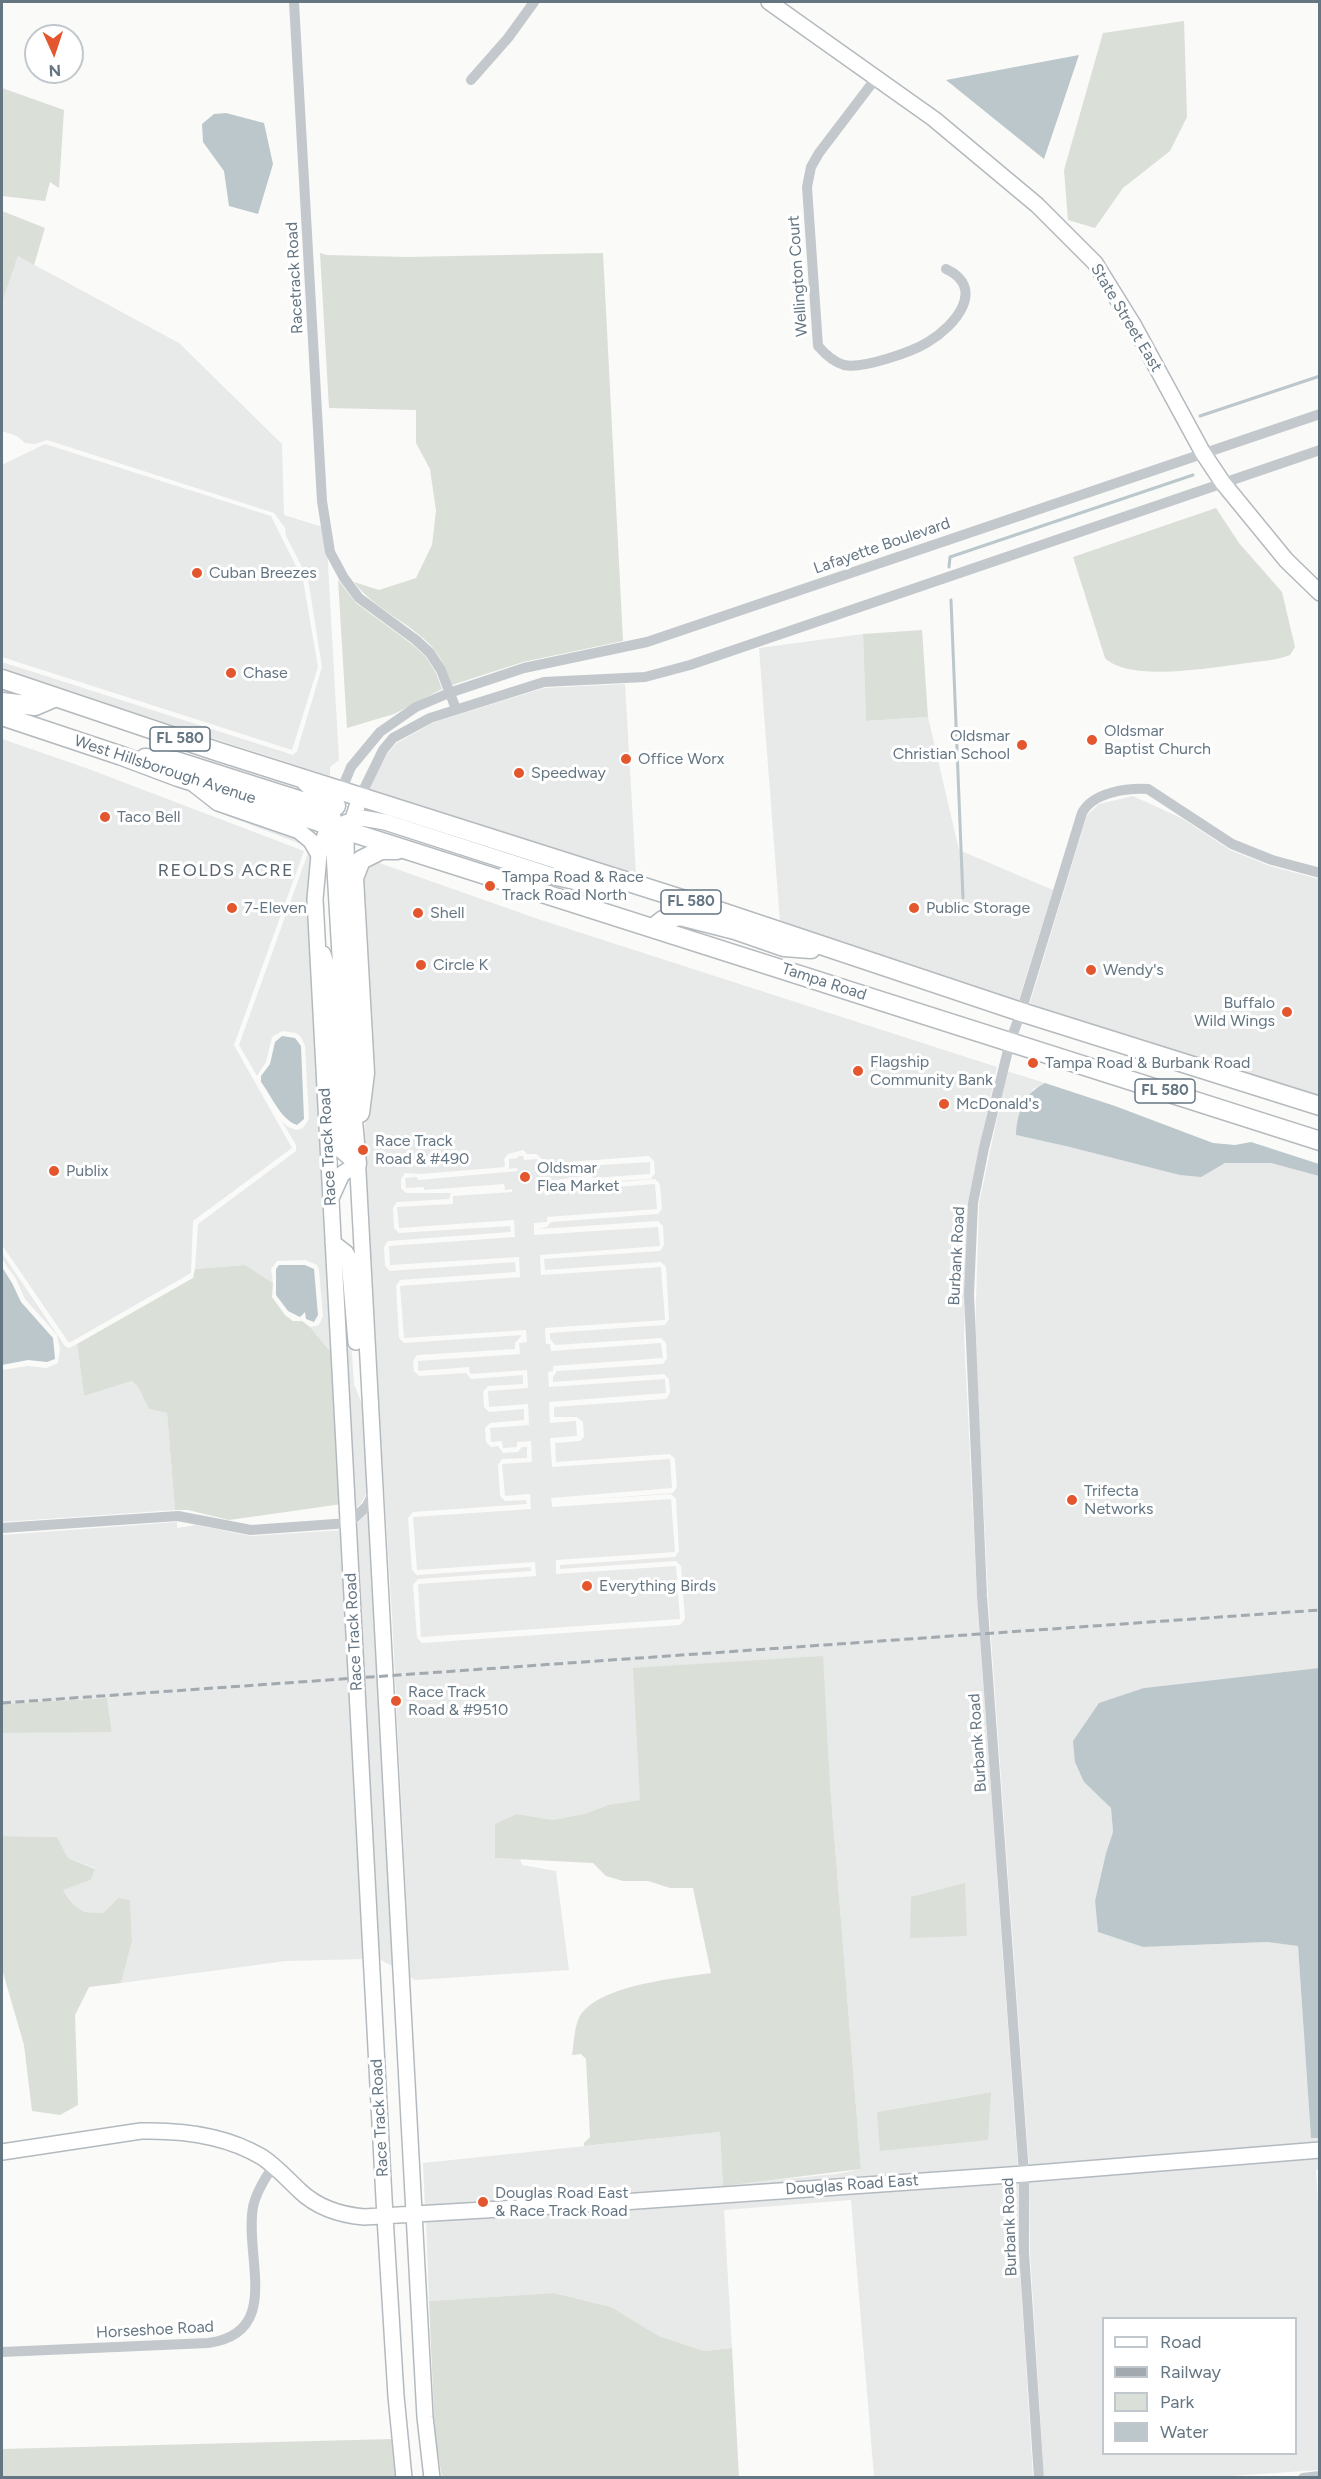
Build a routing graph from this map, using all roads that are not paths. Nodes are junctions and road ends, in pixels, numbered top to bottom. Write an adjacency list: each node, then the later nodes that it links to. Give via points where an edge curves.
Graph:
1 (294, 2): 14 (street, Racetrack Road, via 322,501 330,552 359,598 430,653)
2 (534, 2): 6 (street)
3 (769, 2): 4 (main road, State Street East)
4 (786, 7): 5 (main road, State Street East)
5 (876, 78): 7 (street, Wellington Court, via 811,167 807,187 818,346 843,364 859,366 928,342 958,313 967,296 966,284); 10 (main road, State Street East, via 934,119 1037,205 1095,263)
6 (471, 80)
7 (946, 270)
8 (1320, 414): 10 (street, Lafayette Boulevard)
9 (1320, 450): 11 (street)
10 (1203, 453): 11 (main road, State Street East); 14 (street, Lafayette Boulevard, via 647,642 524,668)
11 (1223, 483): 12 (main road, State Street East, via 1286,560); 17 (street, via 690,665 645,677 543,682)
12 (1320, 593)
13 (2, 679): 15 (main road, West Hillsborough Avenue / FL 580)
14 (449, 693): 17 (street); 22 (street, Lafayette Boulevard, via 416,707 380,732 351,767)
15 (56, 697): 16 (main road, via 35,706); 22 (main road, West Hillsborough Avenue / FL 580, via 303,778)
16 (2, 702)
17 (456, 709): 21 (street, via 393,738 374,764)
18 (2, 716): 19 (main road, West Hillsborough Avenue / FL 580)
19 (122, 756): 20 (main road, West Hillsborough Avenue / FL 580); 22 (main road, via 176,761 308,803)
20 (187, 780): 22 (main road, West Hillsborough Avenue / FL 580); 24 (main road, via 218,803 299,831)
21 (360, 797): 22 (main road, West Hillsborough Avenue / FL 580); 26 (main road, Tampa Road / FL 580)
22 (337, 818): 23 (main road, Tampa Road / FL 580); 24 (main road, Race Track Road); 26 (main road, via 385,822 585,884); 33 (main road, Race Track Road, via 346,862); 35 (main road, via 348,1067)
23 (412, 851): 27 (main road, Tampa Road / FL 580); 33 (main road, via 381,850 361,860 354,878 365,1073)
24 (319, 855): 28 (main road, Race Track Road)
25 (1320, 873): 30 (street, Burbank Road, via 1232,844 1148,789 1103,795 1091,801 1082,813)
26 (627, 882): 29 (main road, Tampa Road / FL 580)
27 (653, 928): 29 (main road, via 663,920 680,916 784,947); 31 (main road, Tampa Road / FL 580)
28 (316, 932): 35 (main road, via 330,976 339,1141 342,1151); 36 (main road, Race Track Road)
29 (839, 951): 30 (main road, Tampa Road / FL 580)
30 (1021, 1011): 31 (street, Burbank Road); 32 (main road, Tampa Road / FL 580)
31 (1010, 1042): 34 (main road, Tampa Road / FL 580); 48 (street, Burbank Road, via 973,1203 969,1334 983,1606)
32 (1320, 1106)
33 (360, 1114): 35 (main road, Race Track Road)
34 (1320, 1141)
35 (357, 1164): 36 (main road, via 342,1174); 37 (main road, Race Track Road)
36 (331, 1199): 38 (main road, Race Track Road)
37 (360, 1213): 38 (main road, via 346,1236); 39 (main road, Race Track Road)
38 (333, 1243): 39 (main road, via 346,1252 351,1268 359,1383); 41 (main road, Race Track Road)
39 (370, 1409): 40 (main road, Race Track Road)
40 (371, 1433): 41 (main road); 42 (main road, Race Track Road)
41 (345, 1453): 43 (main road, Race Track Road)
42 (375, 1490): 43 (street, via 367,1506); 49 (main road, Race Track Road)
43 (349, 1523): 44 (street, via 251,1530 178,1516); 50 (main road, Race Track Road)
44 (2, 1528)
45 (1320, 2150): 48 (main road, Douglas Road East)
46 (2, 2152): 47 (main road, Douglas Road East, via 118,2133 162,2131 199,2135 234,2145)
47 (274, 2165): 50 (main road, Douglas Road East, via 300,2191 323,2206 350,2216); 51 (street, Horseshoe Road, via 253,2206 255,2295 251,2316 241,2332 208,2343)
48 (1024, 2174): 49 (main road, Douglas Road East); 55 (street, Burbank Road, via 1024,2252)
49 (415, 2215): 50 (main road, Douglas Road East); 54 (main road, Race Track Road, via 425,2417)
50 (385, 2217): 53 (main road, Race Track Road)
51 (2, 2352)
52 (1320, 2476): 56 (street)
53 (404, 2478)
54 (432, 2478)
55 (1039, 2478)
56 (1303, 2478)

